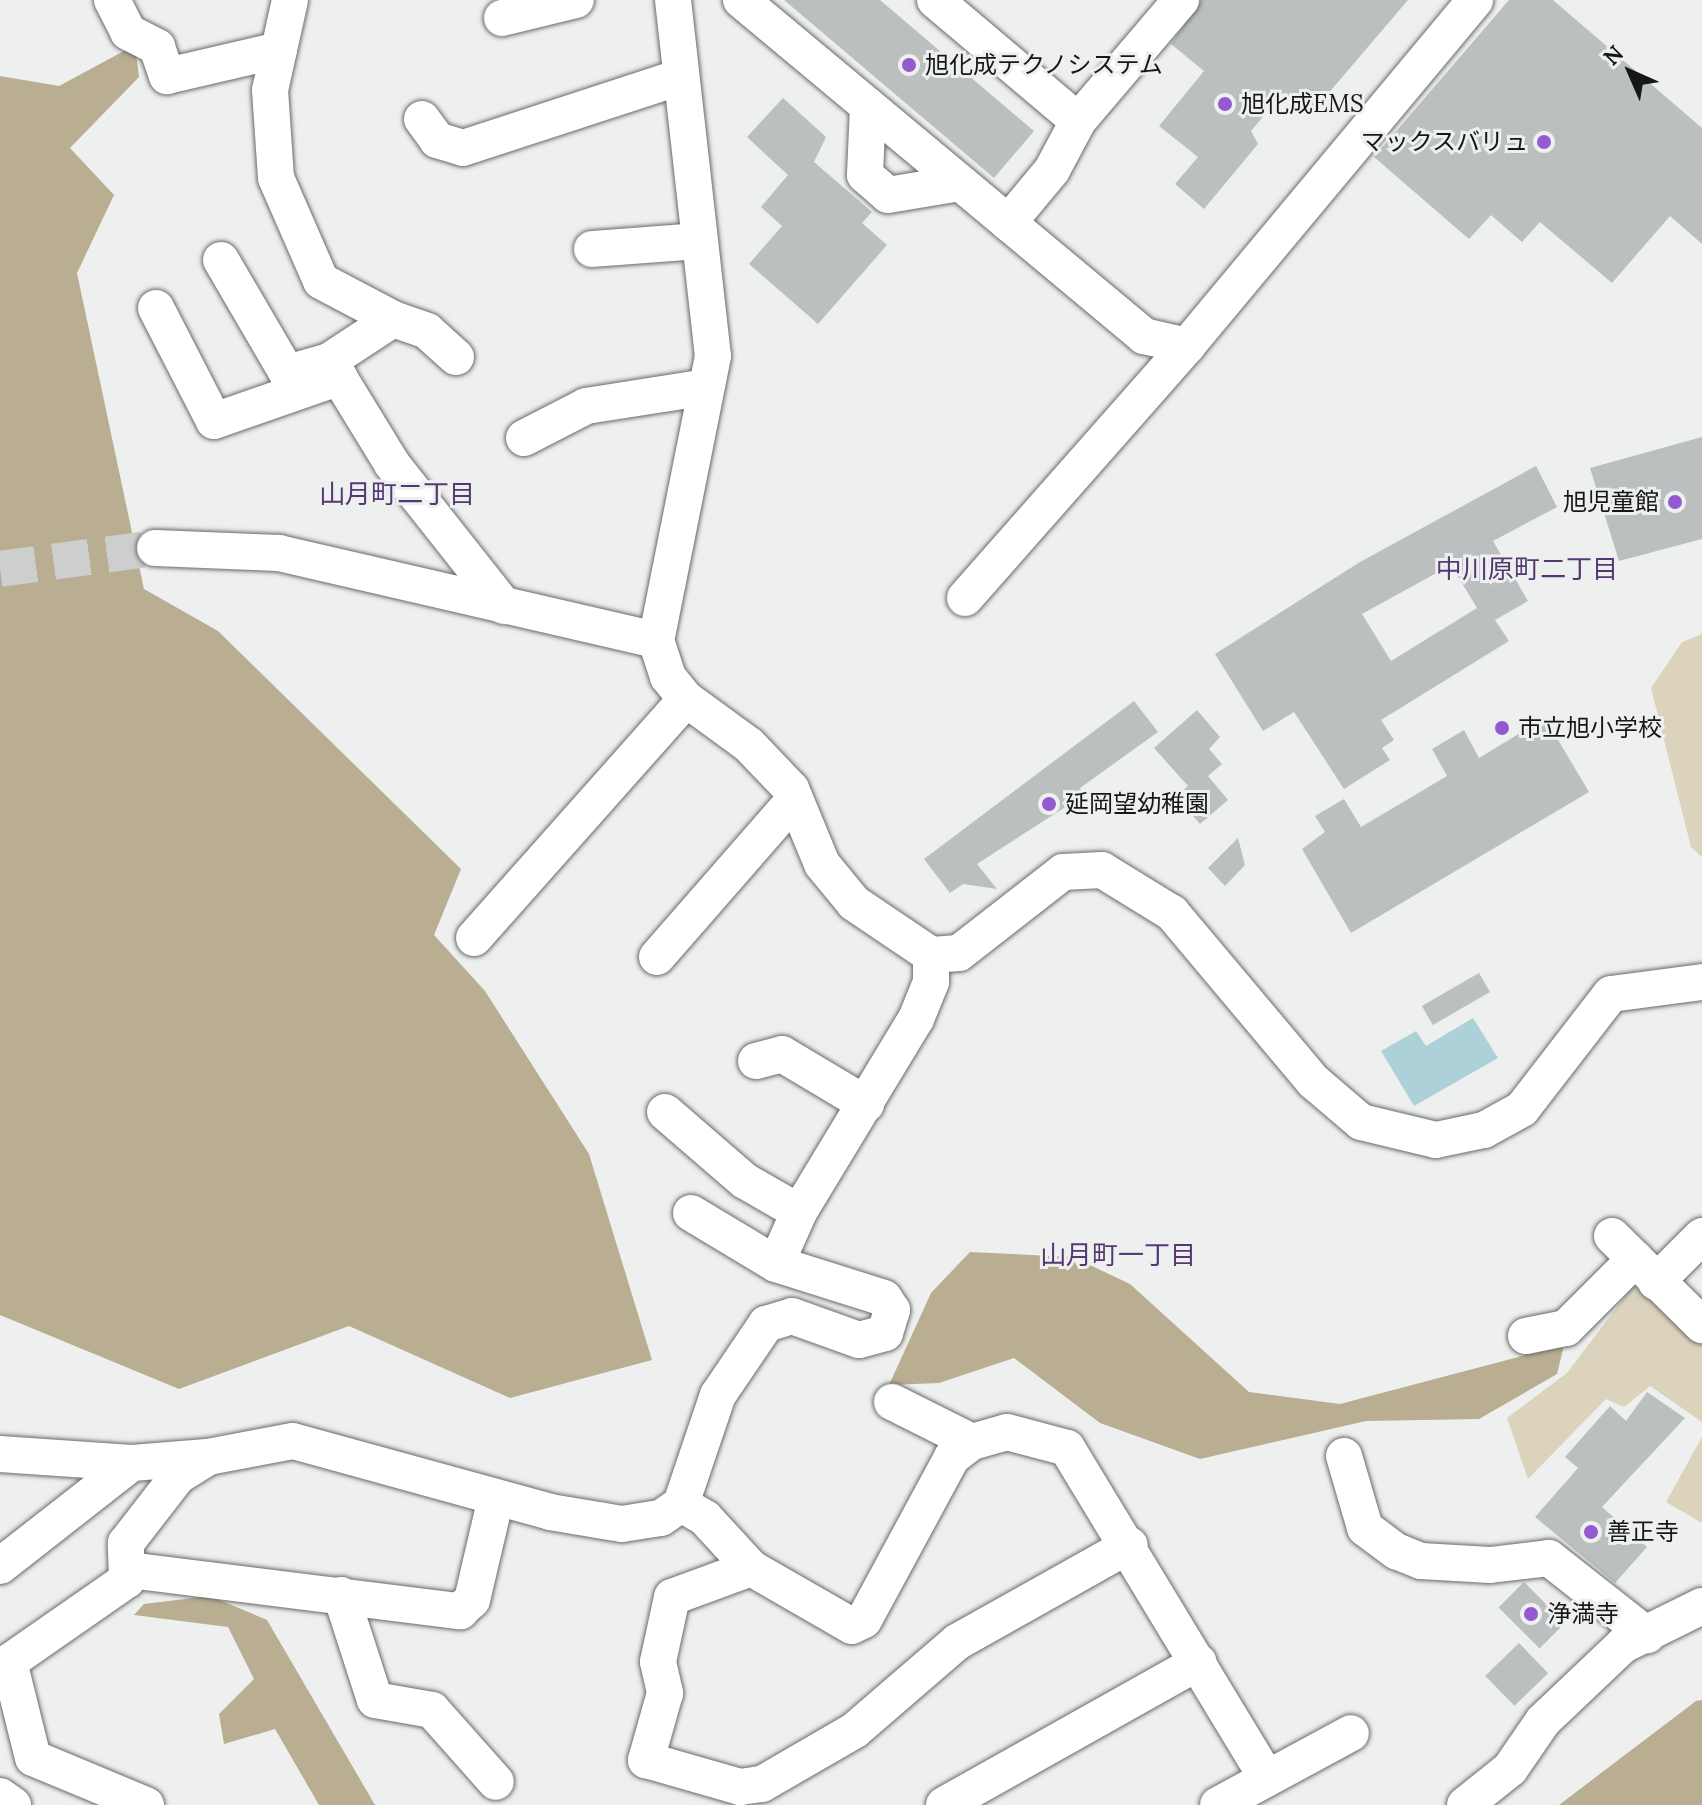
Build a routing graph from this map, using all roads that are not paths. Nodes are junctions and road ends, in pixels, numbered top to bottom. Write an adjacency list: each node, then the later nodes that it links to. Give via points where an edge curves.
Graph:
1 (112, 0): 10 (street, via 128,32 157,47 167,76)
2 (290, 0): 10 (street)
3 (576, 0): 9 (street)
4 (673, 0): 11 (street)
5 (741, 0): 12 (street)
6 (935, 0): 14 (street)
7 (1181, 0): 14 (street)
8 (1475, 0): 22 (street)
9 (502, 18)
10 (279, 50): 21 (street, via 270,90 276,178 303,251 321,281 346,300)
11 (677, 78): 13 (street, via 463,148 437,140); 17 (street)
12 (868, 106): 15 (street); 15 (street, via 865,175 888,195)
13 (422, 119)
14 (1078, 121): 16 (street, via 1052,170)
15 (960, 183): 16 (street)
16 (1008, 223): 22 (street, via 1144,336)
17 (698, 241): 18 (street); 25 (street, via 713,356)
18 (592, 249)
19 (221, 260): 24 (street, via 287,373)
20 (156, 308): 24 (street, via 214,421)
21 (393, 319): 23 (street, via 427,331); 24 (street)
22 (1187, 346): 28 (street)
23 (456, 357)
24 (334, 369): 29 (street, via 392,464)
25 (707, 387): 26 (street, via 586,406); 30 (street)
26 (524, 438)
27 (155, 548): 29 (street, via 279,553)
28 (965, 598)
29 (504, 606): 30 (street)
30 (656, 640): 31 (street, via 668,677)
31 (686, 699): 32 (street, via 749,745); 33 (street)
32 (795, 799): 34 (street, via 822,864 854,903); 35 (street)
33 (474, 938)
34 (931, 955): 36 (street, via 959,953 988,935 1063,872 1102,870 1172,913 1313,1081 1361,1122 1436,1140 1484,1130 1522,1109 1611,994); 38 (street, via 931,982 916,1019)
35 (657, 957)
36 (1702, 982)
37 (756, 1061): 38 (street, via 782,1054)
38 (866, 1104): 40 (street)
39 (665, 1112): 40 (street, via 745,1181)
40 (799, 1212): 44 (street)
41 (691, 1213): 44 (street)
42 (1702, 1236): 43 (street)
43 (1634, 1259): 45 (street); 46 (street, via 1566,1328)
44 (776, 1264): 55 (street, via 884,1298 891,1323 873,1341 792,1316 766,1324 718,1395)
45 (1702, 1325)
46 (1526, 1336)
47 (892, 1402): 48 (street)
48 (972, 1442): 57 (street, via 1007,1432 1067,1448); 59 (street, via 937,1478 864,1620 852,1626)
49 (0, 1454): 52 (street)
50 (1344, 1456): 56 (street)
51 (208, 1457): 52 (street); 54 (street, via 293,1441); 60 (street, via 178,1476 142,1518 126,1543)
52 (132, 1463): 58 (street)
53 (1372, 1482): 56 (street)
54 (496, 1498): 55 (street, via 622,1524 661,1518); 61 (street, via 472,1600 460,1611)
55 (681, 1504): 59 (street, via 705,1518)
56 (1363, 1520): 63 (street, via 1396,1551 1421,1561 1490,1565 1549,1558)
57 (1130, 1545): 64 (street); 68 (street, via 957,1642 855,1730)
58 (0, 1566)
59 (751, 1568): 68 (street, via 672,1597 658,1662 665,1693 646,1760)
60 (129, 1570): 61 (street); 71 (street, via 127,1580 9,1662 33,1758)
61 (341, 1595): 67 (street, via 375,1700 432,1710)
62 (1702, 1606): 63 (street)
63 (1647, 1635): 74 (street, via 1623,1645 1543,1721 1510,1769)
64 (1199, 1662): 66 (street); 72 (street)
65 (1351, 1733): 66 (street)
66 (1267, 1778): 73 (street)
67 (496, 1782)
68 (757, 1795)
69 (0, 1796): 70 (street)
70 (13, 1805)
71 (146, 1805)
72 (944, 1805)
73 (1218, 1805)
74 (1465, 1805)

